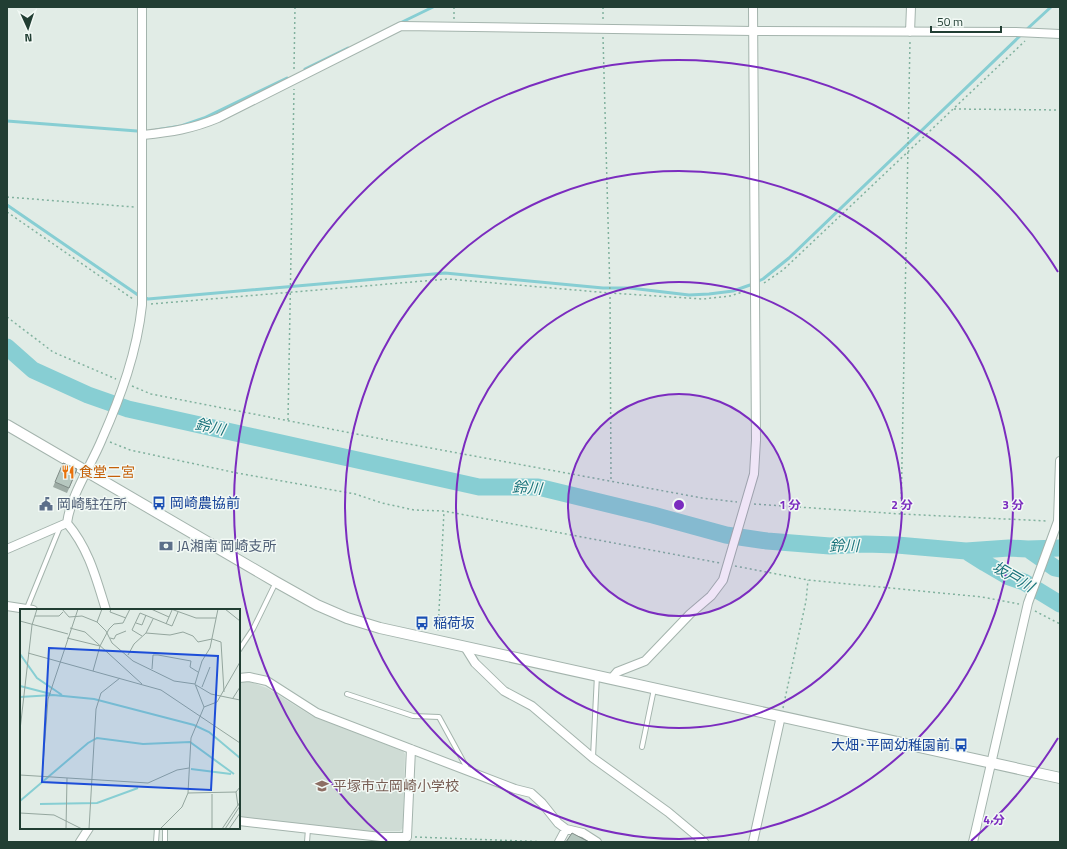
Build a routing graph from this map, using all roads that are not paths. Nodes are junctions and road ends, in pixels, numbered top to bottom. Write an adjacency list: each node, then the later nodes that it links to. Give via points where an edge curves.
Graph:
1 (142, 7): 7 (street)
2 (753, 7): 4 (street)
3 (911, 7): 5 (street)
4 (753, 31): 5 (street); 7 (street, via 401,26 218,118 184,130); 21 (street, via 756,440 754,474 723,580 711,596 645,661 617,672)
5 (910, 32): 6 (street)
6 (1060, 34)
7 (143, 135): 10 (street, via 142,305 135,347 124,382)
8 (7, 425): 10 (street)
9 (1060, 461): 28 (street, via 1058,521 1027,607)
10 (87, 471): 11 (street); 13 (street)
11 (64, 525): 12 (street); 15 (lane); 16 (street, via 74,531 90,558)
12 (7, 549)
13 (276, 582): 17 (street, via 347,618); 18 (lane, via 253,629)
14 (7, 606): 15 (street)
15 (30, 609)
16 (106, 609)
17 (464, 647): 19 (street); 27 (street, via 475,663 504,691 532,706)
18 (240, 648)
19 (596, 675): 21 (street); 27 (lane)
20 (240, 678): 26 (street, via 267,681 317,713)
21 (611, 679): 22 (street)
22 (654, 688): 24 (street); 25 (lane)
23 (347, 694): 29 (lane, via 413,716 439,717)
24 (781, 716): 28 (street); 44 (street)
25 (642, 747)
26 (411, 749): 29 (street); 36 (street, via 407,837 381,837)
27 (593, 758): 43 (street, via 668,812)
28 (990, 763): 30 (street); 45 (street)
29 (470, 772): 32 (street, via 531,793 542,802 558,823)
30 (1060, 778)
31 (240, 821): 36 (street)
32 (566, 828): 41 (street); 42 (street, via 583,833)
33 (88, 829): 37 (street)
34 (157, 829): 38 (lane)
35 (165, 829): 39 (lane)
36 (308, 829): 40 (lane)
37 (80, 842)
38 (156, 842)
39 (165, 842)
40 (307, 842)
41 (559, 842)
42 (597, 842)
43 (704, 842)
44 (753, 842)
45 (973, 842)

